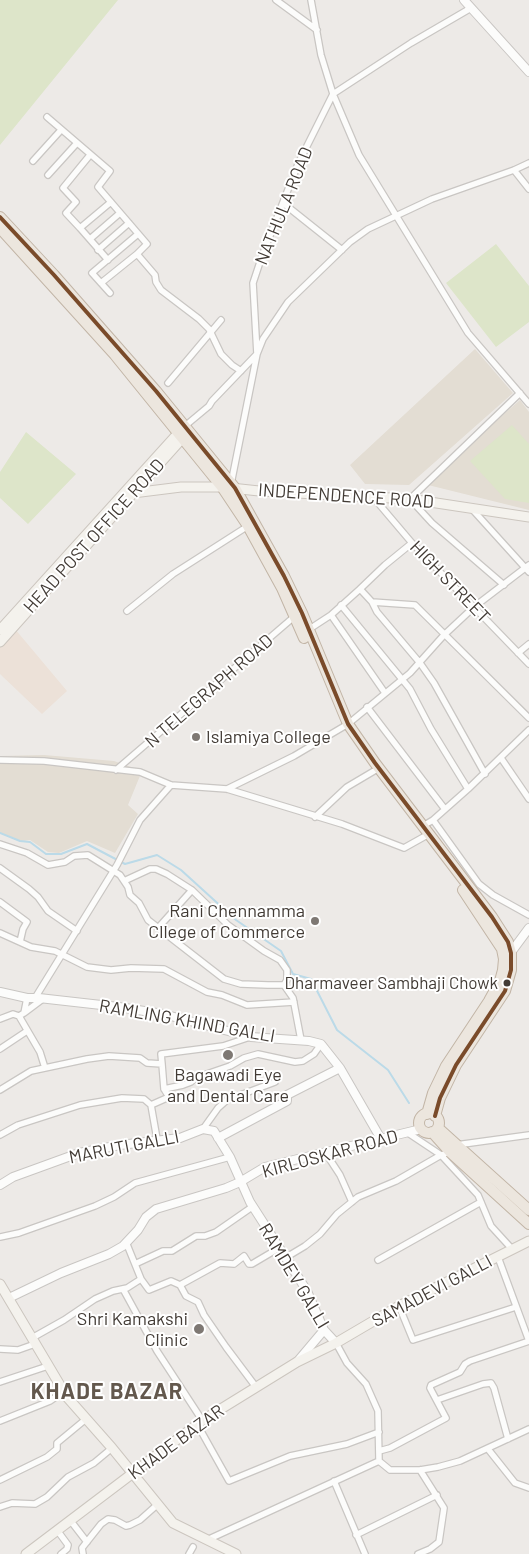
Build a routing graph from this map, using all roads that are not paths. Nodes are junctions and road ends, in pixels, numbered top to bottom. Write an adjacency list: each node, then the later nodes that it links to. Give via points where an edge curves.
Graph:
1 (276, 0): 5 (street)
2 (311, 0): 5 (street)
3 (464, 0): 4 (street)
4 (471, 8): 6 (street); 7 (street)
5 (317, 30): 7 (street)
6 (529, 72)
7 (332, 94): 18 (street, NATHULA ROAD); 20 (street, via 359,154)
8 (47, 117): 9 (street)
9 (62, 130): 10 (street); 12 (street)
10 (77, 143): 11 (street); 15 (street)
11 (90, 154): 17 (street, via 110,172 98,187); 24 (street, via 63,188 76,202 66,213)
12 (33, 161)
13 (529, 163): 14 (street)
14 (514, 170): 16 (street); 20 (street, via 432,199)
15 (48, 175)
16 (529, 188)
17 (111, 202): 19 (street); 24 (street)
18 (283, 203): 28 (street); 35 (street, NATHULA ROAD, via 254,283)
19 (120, 213): 22 (street); 26 (street)
20 (397, 216): 28 (street, via 368,229); 38 (street, via 468,333)
21 (0, 217): 40 (highway, via 106,334)
22 (129, 224): 25 (street); 27 (street)
23 (0, 228): 40 (highway)
24 (80, 228): 26 (street)
25 (138, 234): 29 (street, via 147,244); 30 (street)
26 (90, 239): 27 (street)
27 (98, 250): 30 (street)
28 (342, 250): 35 (street, via 288,302 263,339)
29 (137, 254): 31 (street); 34 (street, via 155,275 161,290 199,318)
30 (108, 260): 31 (street, via 92,273)
31 (101, 284): 32 (street)
32 (110, 293)
33 (221, 320): 34 (street)
34 (211, 333): 36 (street, via 221,354); 37 (street)
35 (257, 354): 36 (street); 41 (street, NATHULA ROAD)
36 (241, 371): 40 (street)
37 (168, 383)
38 (520, 393): 39 (street); 44 (street)
39 (529, 404)
40 (184, 432): 41 (highway); 42 (main road, HEAD POST OFFICE ROAD); 45 (main road, HEAD POST OFFICE ROAD)
41 (230, 486): 42 (main road, INDEPENDENCE ROAD, via 181,487); 43 (main road, INDEPENDENCE ROAD); 48 (highway); 57 (highway, via 268,546)
42 (133, 493): 45 (main road, HEAD POST OFFICE ROAD)
43 (374, 497): 44 (main road, INDEPENDENCE ROAD); 49 (street, HIGH STREET)
44 (410, 499): 46 (main road, INDEPENDENCE ROAD); 51 (street, via 432,523)
45 (122, 500): 59 (main road, HEAD POST OFFICE ROAD); 62 (main road, HEAD POST OFFICE ROAD)
46 (470, 507): 47 (main road, INDEPENDENCE ROAD); 50 (street)
47 (529, 517)
48 (248, 526): 56 (street, via 174,574); 57 (highway)
49 (412, 543): 52 (street); 55 (street, HIGH STREET)
50 (528, 569): 51 (street)
51 (504, 585): 55 (street)
52 (360, 589): 53 (street); 54 (street)
53 (372, 602): 61 (street, via 415,605); 65 (street)
54 (341, 605): 58 (street); 67 (street)
55 (474, 607): 61 (street); 64 (street, HIGH STREET)
56 (127, 611)
57 (298, 615): 60 (highway); 75 (street, N TELEGRAPH ROAD)
58 (331, 615): 60 (street); 68 (street)
59 (0, 630)
60 (306, 632): 71 (highway)
61 (444, 635): 65 (street); 70 (street)
62 (0, 642)
63 (529, 644): 64 (street)
64 (518, 653): 66 (street, HIGH STREET)
65 (420, 663): 67 (street); 77 (street)
66 (529, 664)
67 (403, 679): 68 (street); 80 (street)
68 (385, 693): 69 (street)
69 (367, 707): 71 (street); 82 (street)
70 (529, 718)
71 (346, 725): 76 (highway); 79 (street, via 294,756); 85 (highway)
72 (529, 730): 73 (street)
73 (501, 758): 77 (street); 81 (street)
74 (0, 760): 75 (street, via 44,761)
75 (116, 770): 78 (street, via 140,772)
76 (374, 771): 83 (street, via 347,787); 85 (highway)
77 (485, 774): 80 (street)
78 (170, 785): 79 (street); 88 (street, via 140,820)
79 (227, 789): 83 (street)
80 (468, 789): 82 (street)
81 (529, 799)
82 (444, 808): 84 (street)
83 (315, 817): 85 (street, via 404,848)
84 (432, 820): 85 (street); 92 (street, via 479,884)
85 (426, 832): 99 (highway, via 502,932)
86 (0, 844): 88 (street, via 27,853 48,865 88,855)
87 (0, 868): 95 (street, via 38,897 48,911)
88 (113, 871): 89 (street); 95 (street)
89 (124, 881): 90 (street, via 156,869); 93 (street, via 148,920)
90 (192, 890): 93 (street); 100 (street, via 228,925 280,960 287,970)
91 (0, 902): 97 (street, via 27,922)
92 (529, 915)
93 (158, 928): 100 (street, via 224,979 241,984)
94 (529, 928): 99 (street)
95 (77, 931): 98 (street)
96 (0, 933): 97 (street)
97 (20, 942): 98 (street)
98 (62, 955): 102 (street); 104 (street, via 87,968 164,969 207,992 247,1005)
99 (507, 956): 119 (highway, via 500,981 446,1066 433,1094)
100 (284, 986): 104 (street)
101 (0, 992): 102 (street, RAMLING KHIND GALLI)
102 (31, 998): 103 (street, RAMLING KHIND GALLI); 105 (street)
103 (44, 998): 105 (street); 108 (street, RAMLING KHIND GALLI, via 163,1014)
104 (294, 1002): 109 (street)
105 (22, 1014): 106 (street); 107 (street)
106 (0, 1018)
107 (27, 1031): 111 (street); 113 (street, via 40,1052)
108 (251, 1037): 109 (street, RAMLING KHIND GALLI); 112 (street, via 223,1046 161,1054)
109 (301, 1040): 110 (street, RAMLING KHIND GALLI)
110 (321, 1044): 114 (street); 116 (street, via 303,1061 258,1054 195,1078 183,1086)
111 (0, 1049)
112 (162, 1064): 113 (street, via 147,1063 140,1058 109,1056); 116 (street)
113 (45, 1068): 117 (street, via 31,1071)
114 (340, 1068): 126 (street, via 287,1095 287,1101); 128 (street)
115 (274, 1082): 120 (street, via 227,1100)
116 (164, 1089): 118 (street, via 169,1097)
117 (0, 1090)
118 (152, 1105): 123 (street, via 144,1099 91,1102); 127 (street)
119 (431, 1115): 121 (highway, via 421,1118); 122 (highway, via 439,1123)
120 (203, 1129): 126 (street, MARUTI GALLI, via 214,1131); 127 (street, MARUTI GALLI, via 180,1138)
121 (421, 1129): 122 (highway, via 426,1132); 124 (street, KIRLOSKAR ROAD)
122 (435, 1130): 129 (highway)
123 (1, 1133)
124 (408, 1133): 128 (street, KIRLOSKAR ROAD); 129 (street)
125 (529, 1135): 129 (street)
126 (218, 1138): 131 (street, RAMDEV GALLI)
127 (157, 1139): 133 (street, MARUTI GALLI, via 79,1153 13,1177)
128 (381, 1139): 130 (street, KIRLOSKAR ROAD)
129 (449, 1151): 134 (street); 135 (street); 137 (highway); 138 (highway)
130 (325, 1152): 132 (street, KIRLOSKAR ROAD, via 265,1167); 134 (street)
131 (230, 1157): 132 (street, RAMDEV GALLI); 139 (street, via 135,1183 114,1198 95,1206)
132 (240, 1182): 136 (street, RAMDEV GALLI); 141 (street, KIRLOSKAR ROAD, via 156,1209)
133 (0, 1185)
134 (352, 1202): 145 (street, via 320,1234)
135 (481, 1202): 143 (street, via 491,1226); 146 (street)
136 (252, 1207): 142 (street, RAMDEV GALLI); 147 (street, via 216,1232 196,1236 172,1251 163,1251)
137 (529, 1210)
138 (529, 1224)
139 (0, 1237)
140 (529, 1241): 143 (main road, SAMADEVI GALLI)
141 (126, 1242): 147 (street); 152 (street, KIRLOSKAR ROAD, via 109,1254)
142 (278, 1248): 145 (street, RAMDEV GALLI); 150 (street, via 252,1264 244,1256 234,1264 220,1263)
143 (512, 1249): 144 (main road, SAMADEVI GALLI)
144 (498, 1257): 153 (main road, SAMADEVI GALLI); 154 (street)
145 (285, 1258): 155 (street, RAMDEV GALLI, via 307,1291)
146 (378, 1260)
147 (135, 1264): 148 (street)
148 (142, 1278): 150 (street, via 149,1290 171,1281); 151 (street)
149 (0, 1284): 152 (main road)
150 (180, 1285): 163 (street, via 186,1296 198,1302 226,1348)
151 (123, 1289): 156 (street, via 95,1299); 168 (street)
152 (10, 1298): 156 (main road)
153 (399, 1306): 154 (street, via 413,1340); 158 (main road, SAMADEVI GALLI)
154 (516, 1307): 157 (street)
155 (324, 1330): 158 (street, RAMDEV GALLI); 160 (street)
156 (33, 1341): 159 (street, via 18,1350); 161 (main road)
157 (529, 1341): 165 (street, via 470,1361 460,1372 430,1385)
158 (336, 1343): 160 (main road, KHADE BAZAR); 170 (street, via 347,1363 366,1384 378,1411)
159 (0, 1349)
160 (296, 1362): 163 (main road, KHADE BAZAR)
161 (48, 1366): 162 (street); 164 (main road)
162 (0, 1382)
163 (256, 1387): 168 (main road, KHADE BAZAR)
164 (63, 1392): 166 (main road); 167 (street, via 50,1402)
165 (437, 1400): 171 (street, via 491,1383); 174 (street, via 446,1418 444,1421)
166 (86, 1420): 172 (main road); 178 (street, via 57,1443 56,1449 47,1457)
167 (0, 1421)
168 (200, 1422): 170 (street, via 229,1481 290,1456 347,1444); 177 (main road, KHADE BAZAR)
169 (529, 1429): 171 (street)
170 (379, 1432): 174 (street)
171 (508, 1439): 173 (street)
172 (112, 1448): 177 (main road); 183 (street, via 35,1504 12,1503)
173 (488, 1449): 176 (street, via 460,1461); 180 (street, via 515,1483)
174 (380, 1451): 175 (street)
175 (379, 1460): 176 (street, via 390,1470); 179 (street)
176 (420, 1470): 181 (street)
177 (132, 1474): 182 (main road); 184 (main road, KHADE BAZAR)
178 (0, 1480)
179 (334, 1482): 186 (street); 187 (street)
180 (529, 1488)
181 (437, 1495): 186 (street); 196 (street, via 444,1508 439,1542)
182 (158, 1504): 187 (main road, via 173,1523); 188 (street, via 130,1525 108,1519)
183 (0, 1507)
184 (70, 1520): 185 (main road, KHADE BAZAR); 188 (street)
185 (57, 1530): 190 (main road, KHADE BAZAR); 191 (street, via 68,1545)
186 (356, 1535): 195 (street)
187 (207, 1540): 194 (main road)
188 (87, 1542): 192 (street, via 82,1548)
189 (193, 1547): 193 (street)
190 (26, 1554)
191 (61, 1554)
192 (83, 1554)
193 (189, 1554)
194 (236, 1554)
195 (365, 1554)
196 (418, 1554)

